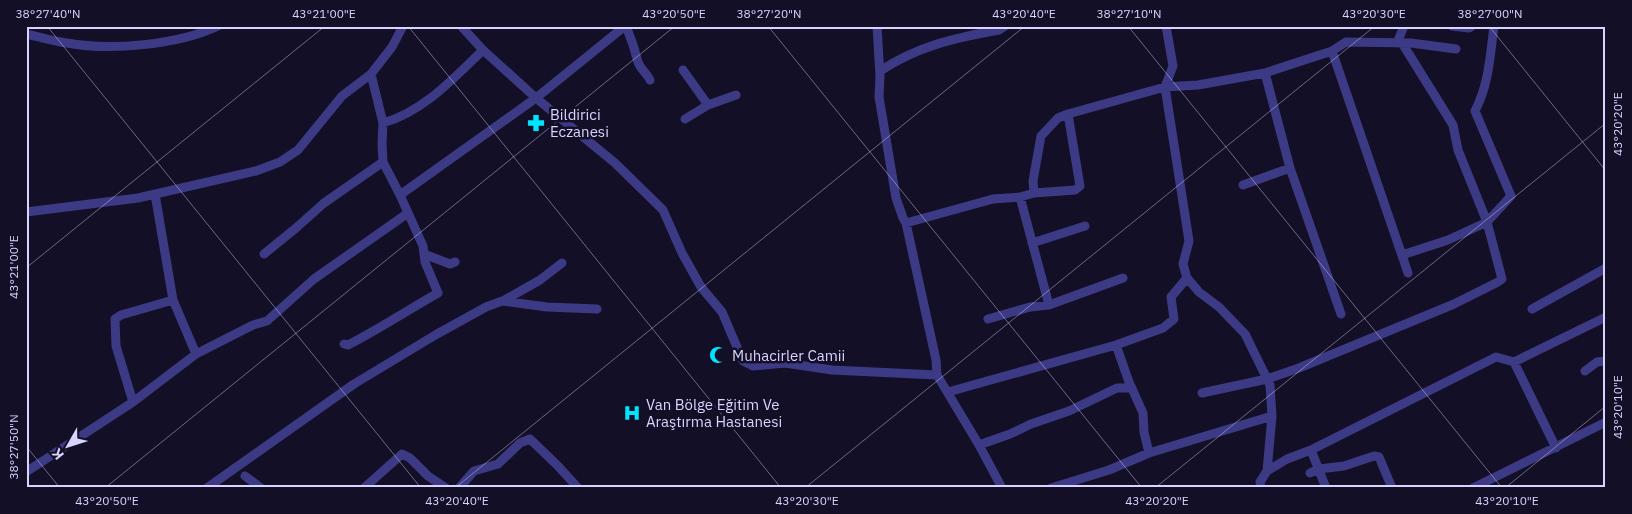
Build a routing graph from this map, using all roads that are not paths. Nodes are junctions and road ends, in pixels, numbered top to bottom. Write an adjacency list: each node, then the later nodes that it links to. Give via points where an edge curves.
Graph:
1 (218, 26): 12 (street, via 161,43 112,47 68,44)
2 (403, 26): 20 (street, via 392,47)
3 (461, 26): 15 (street)
4 (625, 26): 21 (street, via 638,63); 24 (street)
5 (877, 26): 18 (street)
6 (1005, 26): 18 (street, via 901,57)
7 (1166, 26): 22 (street, via 1173,66)
8 (1404, 26): 13 (street)
9 (1452, 26): 10 (street)
10 (1472, 26)
11 (1494, 26): 38 (street, via 1488,75 1475,111 1511,196)
12 (26, 34)
13 (1399, 43): 14 (street); 16 (street, via 1346,42); 38 (street, via 1453,125 1458,150)
14 (1456, 49)
15 (483, 50): 24 (street); 28 (street, via 447,86 397,119)
16 (1332, 51): 19 (street); 44 (street)
17 (682, 70): 25 (street)
18 (880, 71): 39 (street, via 879,97 896,198)
19 (1265, 73): 22 (street, via 1198,85); 30 (street)
20 (370, 74): 28 (street); 33 (street, via 342,96 298,150 280,162 256,172)
21 (650, 80)
22 (1165, 87): 26 (street); 50 (street, via 1189,241 1183,264)
23 (736, 95): 25 (street)
24 (536, 98): 34 (street); 65 (street, via 615,163 663,210 701,287 722,312 743,361 753,366 785,363 832,370)
25 (708, 106): 27 (street)
26 (1068, 114): 32 (street, via 1058,118 1041,136); 32 (street, via 1080,186 1074,190)
27 (685, 118)
28 (383, 123): 29 (street)
29 (383, 162): 34 (street); 42 (street, via 324,203)
30 (1290, 168): 31 (street); 56 (street)
31 (1243, 185)
32 (1034, 193): 35 (street)
33 (156, 194): 36 (street); 51 (street)
34 (400, 195): 37 (street)
35 (1020, 197): 39 (street, via 994,199); 41 (street)
36 (26, 212)
37 (408, 213): 43 (street); 61 (street, via 314,279 267,321)
38 (1486, 222): 44 (street, via 1448,240); 66 (street, via 1502,276 1498,282 1385,334)
39 (906, 223): 65 (street)
40 (1085, 226): 41 (street)
41 (1032, 243): 53 (street)
42 (264, 254)
43 (424, 254): 45 (street, via 450,264); 59 (street, via 438,294 379,329)
44 (1402, 255): 48 (street)
45 (455, 262)
46 (562, 263): 52 (street, via 540,280)
47 (1606, 268): 55 (street)
48 (1408, 273)
49 (1123, 278): 53 (street)
50 (1188, 278): 60 (street, via 1171,297 1174,319 1163,328); 66 (street, via 1198,292 1219,307 1245,334)
51 (173, 300): 61 (street); 70 (street, via 115,319 116,346)
52 (502, 301): 54 (street); 81 (street, via 486,306 354,384)
53 (1049, 305): 58 (street)
54 (597, 309)
55 (1532, 309)
56 (1341, 314)
57 (1606, 317): 63 (street)
58 (988, 319)
59 (344, 344)
60 (1116, 345): 67 (street); 68 (street)
61 (196, 354): 70 (street)
62 (1606, 361): 64 (street, via 1597,362)
63 (1514, 362): 74 (street); 75 (street, via 1496,357 1490,359)
64 (1585, 371)
65 (937, 375): 68 (street)
66 (1267, 379): 69 (street); 71 (street)
67 (1132, 388): 73 (street, via 1117,388 1069,411); 76 (street, via 1143,414)
68 (948, 392): 73 (street)
69 (1202, 393)
70 (133, 402): 79 (street)
71 (1272, 416): 76 (street); 77 (street)
72 (1606, 422): 74 (street)
73 (979, 445): 87 (street)
74 (1556, 448): 92 (street)
75 (1312, 450): 77 (street); 78 (street)
76 (1149, 453): 88 (street, via 1109,470)
77 (1267, 471): 89 (street, via 1260,482)
78 (1315, 471): 90 (street); 91 (street, via 1379,457)
79 (26, 472)
80 (245, 476): 82 (street)
81 (207, 488)
82 (261, 488)
83 (364, 488): 84 (street, via 402,454)
84 (446, 488)
85 (459, 488): 86 (street, via 474,471 498,464 520,443 530,439)
86 (578, 488)
87 (1002, 488)
88 (1051, 488)
89 (1261, 488)
90 (1326, 488)
91 (1392, 488)
92 (1473, 488)

